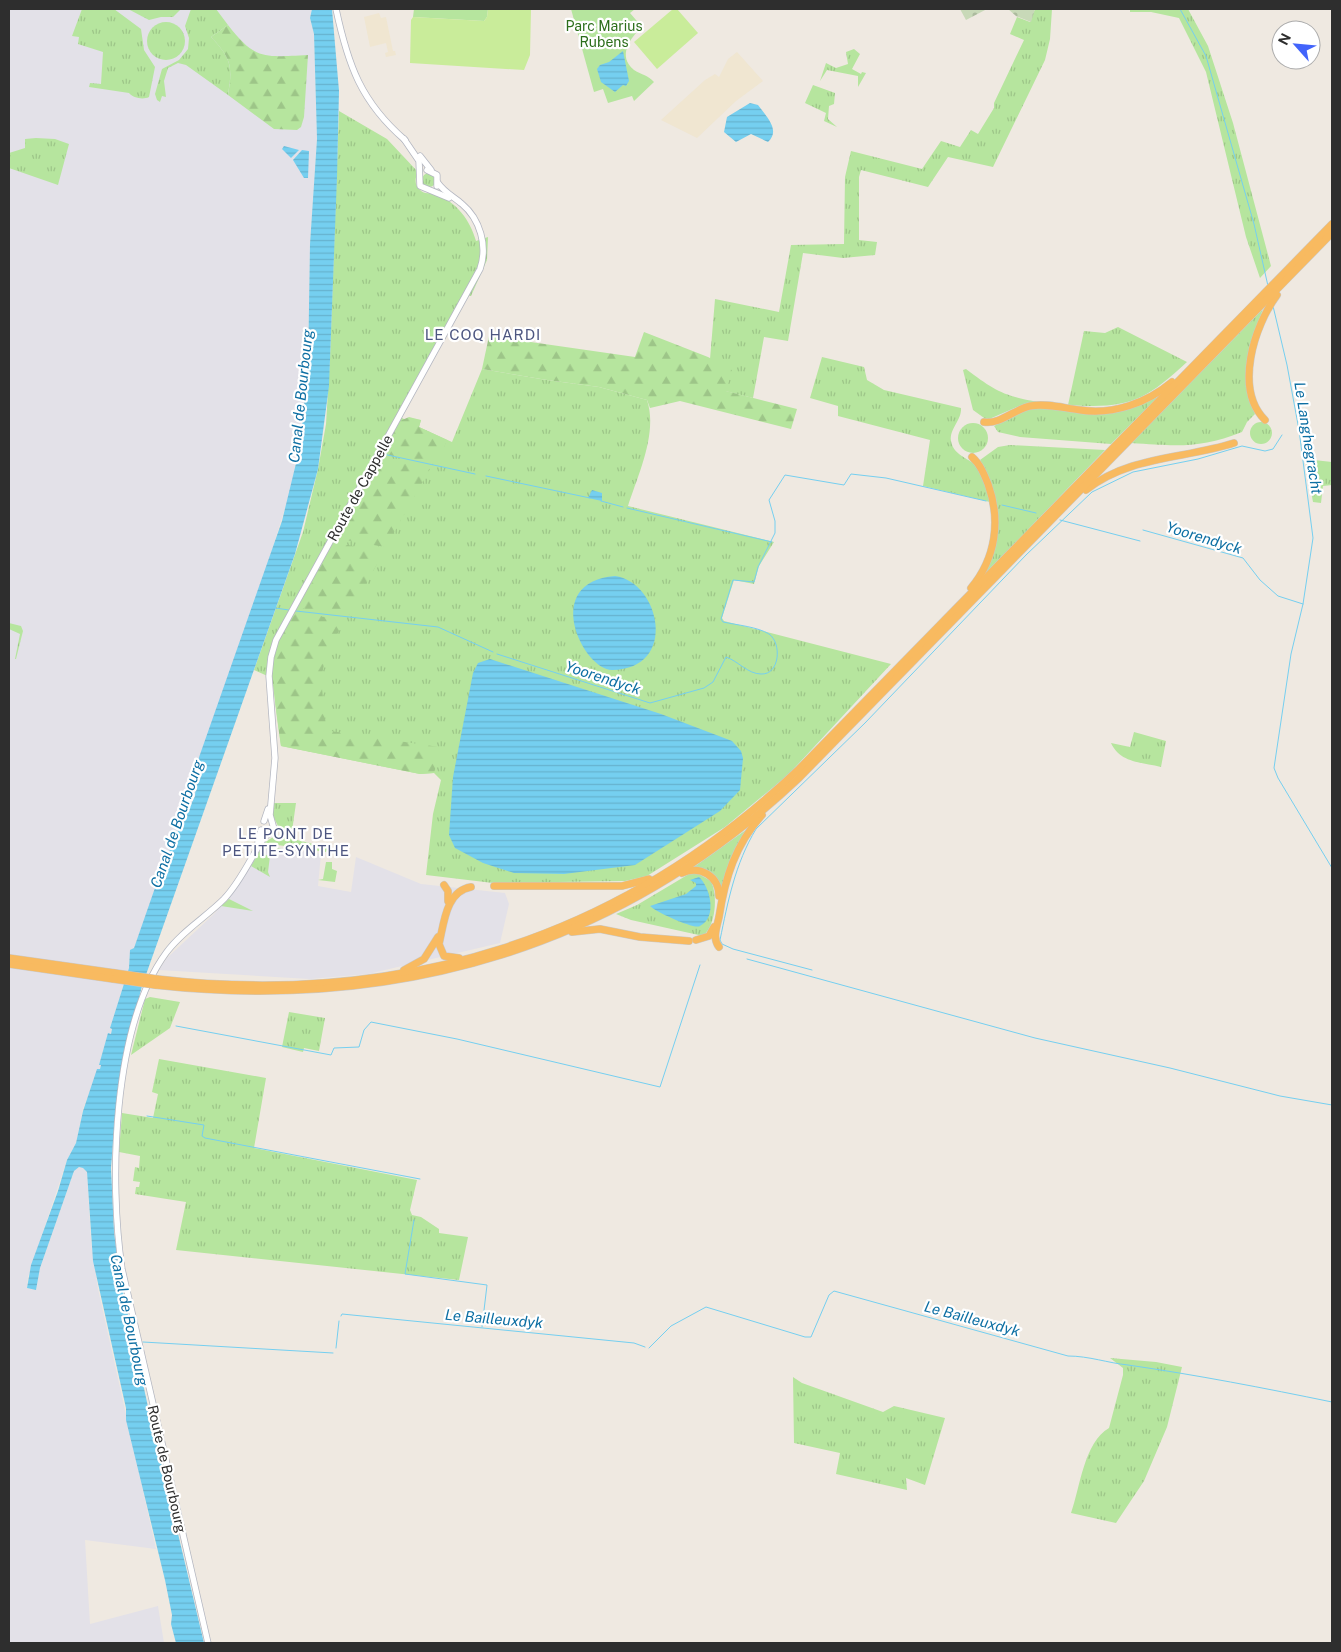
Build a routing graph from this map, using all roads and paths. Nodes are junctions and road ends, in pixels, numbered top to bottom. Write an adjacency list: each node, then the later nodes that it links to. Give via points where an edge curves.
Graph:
1 (336, 9): 2 (main road, via 346,53 360,88 378,114)
2 (404, 139): 3 (main road); 4 (main road, via 416,156)
3 (431, 170): 4 (main road); 5 (main road, via 437,174)
4 (420, 174): 6 (main road, via 420,186)
5 (438, 183): 6 (main road); 9 (main road, via 466,207 475,220 482,238)
6 (431, 190): 9 (main road, via 451,199 469,216 478,236)
7 (1332, 224): 10 (highway)
8 (1332, 233): 10 (highway)
9 (482, 258): 18 (main road, Route de Cappelle, via 463,301 282,628 271,654 268,679 275,753)
10 (1270, 294): 11 (highway); 12 (highway, via 1254,340 1250,372 1254,400); 16 (highway)
11 (1217, 342): 13 (highway, via 1164,389 1130,406 1093,411 1034,406); 17 (highway)
12 (1265, 420)
13 (984, 422)
14 (1234, 443): 16 (highway, via 1116,471 1091,486)
15 (972, 458): 17 (highway, via 981,468 992,497 995,521 992,547 986,566 976,581)
16 (1043, 528): 19 (highway)
17 (933, 633): 24 (highway, via 783,784)
18 (274, 786): 20 (main road); 21 (main road, via 270,814)
19 (784, 791): 30 (highway, via 717,846); 32 (highway, via 756,822 736,852 725,883)
20 (264, 821): 21 (main road); 22 (main road)
21 (273, 823): 23 (main road, via 274,830)
22 (260, 830): 23 (main road); 25 (main road, via 255,850)
23 (268, 834): 25 (main road)
24 (689, 858): 28 (highway, via 649,879 627,885); 35 (highway, via 605,907)
25 (236, 884): 44 (main road, Route de Bourbourg, via 166,952 156,969 139,1009 128,1056 115,1158 115,1210 130,1311)
26 (444, 885): 31 (highway, via 449,893)
27 (460, 886): 31 (highway, via 452,892)
28 (494, 886)
29 (471, 887): 35 (highway, via 453,896 439,945 442,954 456,959)
30 (652, 888): 33 (highway, via 604,914); 33 (highway, via 692,870 706,873 714,879 719,894 713,930 708,937 693,941 592,929)
31 (448, 902): 43 (highway, via 436,942 422,961 406,969)
32 (717, 929): 34 (highway, via 712,938); 36 (highway, via 715,940)
33 (540, 942): 42 (highway, via 449,970 360,987 266,992)
34 (704, 942)
35 (518, 943): 43 (highway, via 440,966)
36 (719, 947)
37 (9, 954): 40 (highway)
38 (9, 958): 40 (highway)
39 (9, 965): 41 (highway)
40 (60, 965): 41 (highway)
41 (114, 976): 42 (highway, bridge)
42 (156, 982): 43 (highway, via 257,986)
43 (352, 982)
44 (208, 1643)

